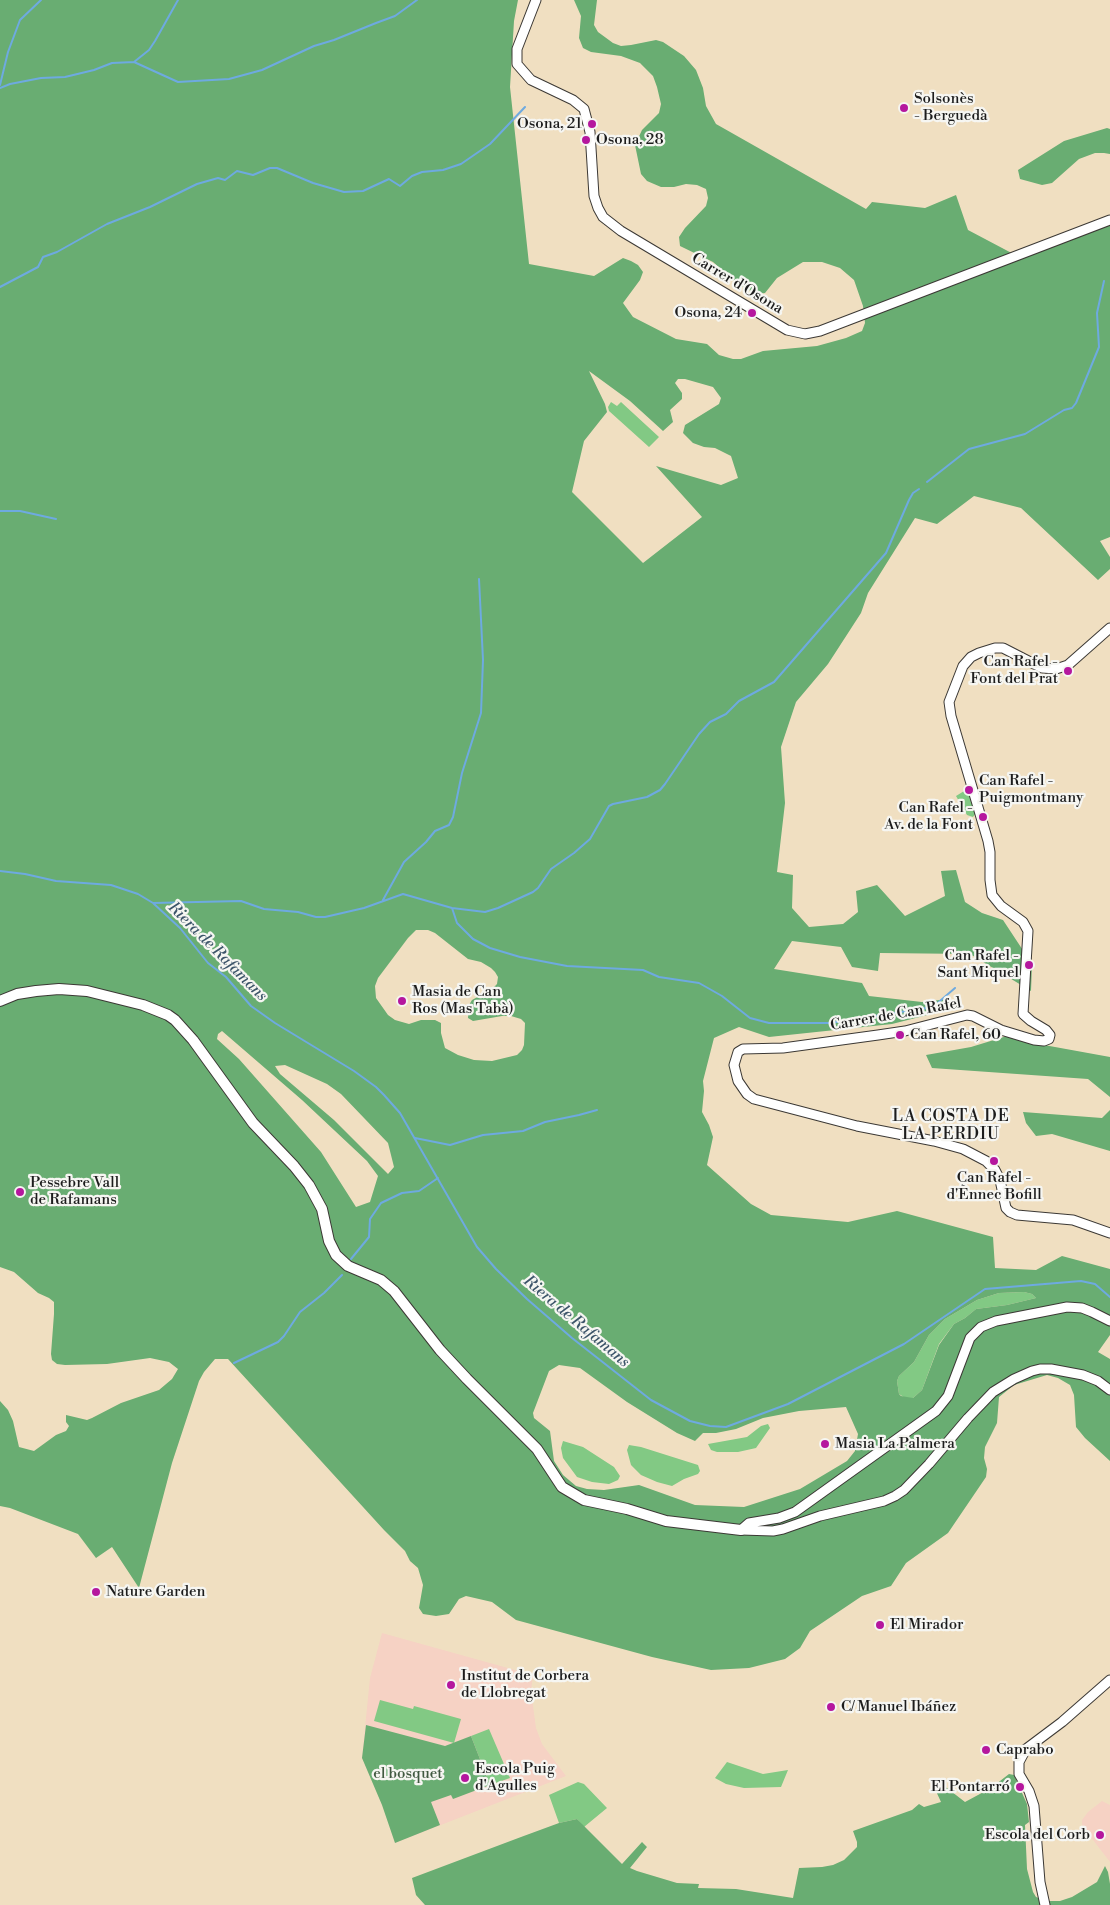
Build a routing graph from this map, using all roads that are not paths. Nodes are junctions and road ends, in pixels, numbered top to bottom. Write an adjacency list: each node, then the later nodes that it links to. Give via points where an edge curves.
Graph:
1 (536, 0): 2 (street, Carrer d'Osona, via 517,49 518,64 530,80 573,100 584,109 590,132 594,196 603,217 787,330 805,334 820,331)
2 (1110, 220)
3 (1110, 628): 5 (street, Carrer de Can Rafel, via 1068,665 1056,669 1042,668 1003,648 979,653 963,666 949,702 988,841 992,895 1023,922 1028,931 1023,1014 1046,1030 1049,1039 1044,1042 1034,1040 967,1016 878,1035 783,1048 743,1049 738,1052 734,1065 738,1081 754,1099 857,1126 934,1141 977,1155 995,1170 1010,1212 1073,1220)
4 (0, 1001): 8 (main road, via 36,991 87,991 143,1005 175,1020 253,1123 313,1191 336,1255 348,1266 381,1280 394,1290 440,1350 537,1449 562,1487 584,1500 666,1521)
5 (1110, 1233)
6 (1110, 1321): 8 (street, via 1082,1308 1067,1307 1004,1319 981,1327 967,1342 948,1396 936,1410 794,1512 749,1523)
7 (1110, 1390): 8 (street, via 1092,1378 1062,1370 1046,1368 1032,1371 993,1392 929,1464 895,1496 884,1502 820,1516 783,1529)
8 (741, 1530)
9 (1110, 1680): 10 (street, via 1026,1749 1019,1762 1019,1774 1034,1806)
10 (1045, 1905)

